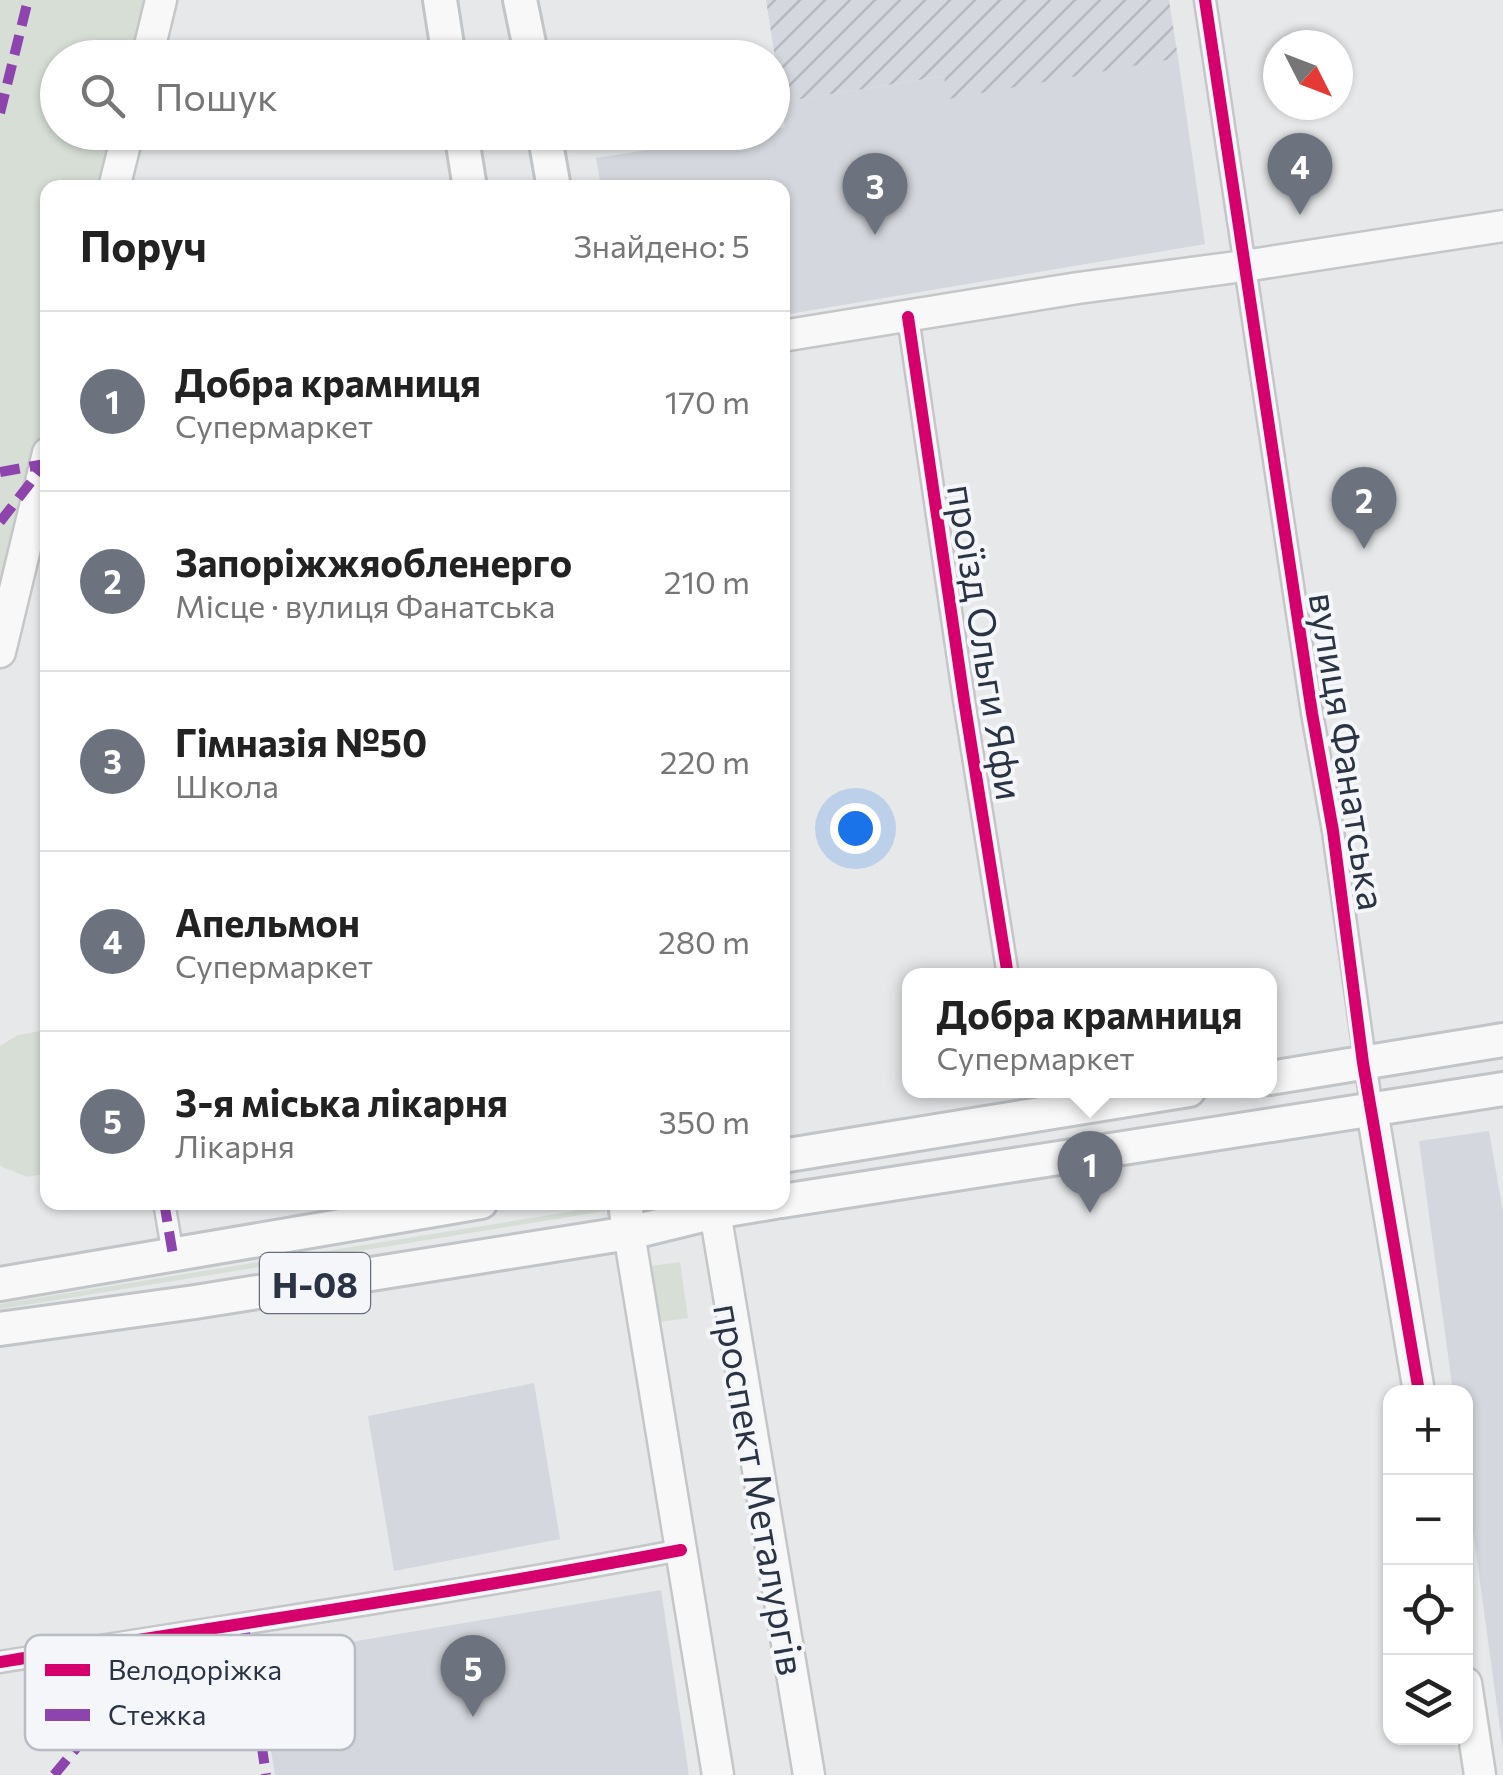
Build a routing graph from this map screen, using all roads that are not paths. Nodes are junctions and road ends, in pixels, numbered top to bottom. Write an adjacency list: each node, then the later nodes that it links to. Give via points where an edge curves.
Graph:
1 (161, 0): 5 (main road)
2 (440, 0): 6 (main road)
3 (520, 0): 7 (main road)
4 (1205, 0): 15 (street, вулиця Фанатська)
5 (151, 40)
6 (446, 40)
7 (528, 40)
8 (124, 150): 11 (main road)
9 (464, 150): 12 (main road)
10 (547, 150): 13 (main road)
11 (116, 180)
12 (469, 180)
13 (553, 180)
14 (1503, 226): 15 (main road)
15 (1244, 266): 16 (main road); 22 (street, вулиця Фанатська)
16 (908, 317): 17 (main road); 20 (street, проїзд Ольги Яфи)
17 (790, 335)
18 (40, 490): 19 (main road)
19 (0, 652)
20 (1007, 968)
21 (1503, 1040): 22 (main road)
22 (1364, 1063): 23 (main road); 26 (street, вулиця Фанатська)
23 (1277, 1077)
24 (1503, 1089): 26 (main road, Н-08)
25 (1108, 1098): 27 (main road, via 1028,1106)
26 (1372, 1110): 28 (main road, Н-08); 37 (main road, вулиця Фанатська)
27 (790, 1154)
28 (790, 1200)
29 (165, 1210): 34 (street)
30 (435, 1210): 34 (main road, Н-08)
31 (697, 1210): 33 (main road, Н-08)
32 (714, 1210): 44 (main road, проспект Металургів)
33 (627, 1218): 36 (main road, Н-08, via 195,1302); 38 (main road)
34 (173, 1255): 35 (main road, Н-08)
35 (0, 1284)
36 (0, 1329)
37 (1418, 1385)
38 (681, 1550): 39 (street); 43 (main road)
39 (164, 1635)
40 (25, 1658): 41 (street)
41 (0, 1662)
42 (1473, 1729): 45 (main road)
43 (718, 1775)
44 (809, 1775)
45 (1480, 1775)

